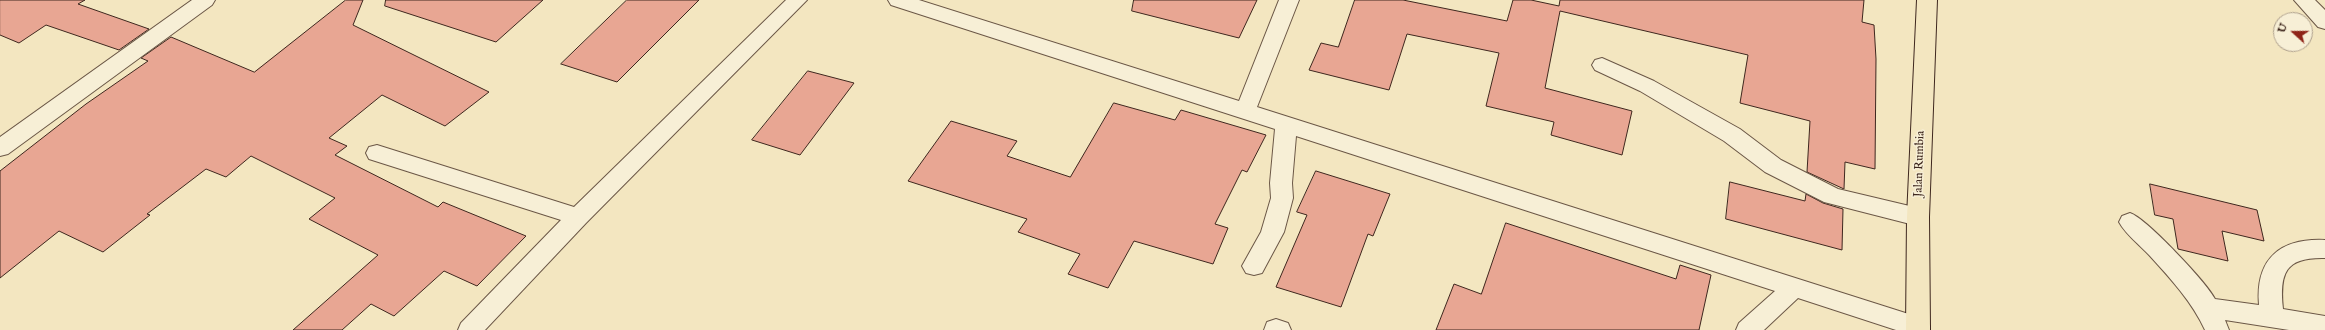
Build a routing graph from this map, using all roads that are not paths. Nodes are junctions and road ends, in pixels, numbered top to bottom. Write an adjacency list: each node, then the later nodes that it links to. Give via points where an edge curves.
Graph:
1 (205, 0): 11 (street)
2 (797, 0): 13 (street)
3 (898, 0): 9 (street)
4 (1289, 0): 9 (street)
5 (1927, 0): 14 (highway, Jalan Rumbia)
6 (2304, 0): 7 (street)
7 (2325, 22)
8 (1602, 65): 14 (street, via 1647,86 1732,136 1773,166 1832,196)
9 (1245, 112): 10 (street)
10 (1286, 126): 17 (street, via 1282,198 1272,232); 18 (street)
11 (0, 148)
12 (377, 153): 13 (street)
13 (578, 217): 23 (street)
14 (1918, 217): 22 (highway, Jalan Rumbia)
15 (2130, 222): 20 (street, via 2178,271)
16 (2325, 249): 19 (street, via 2308,247 2287,254 2273,269)
17 (1254, 266)
18 (1795, 287): 22 (street); 24 (street)
19 (2272, 317): 20 (street); 21 (street)
20 (2212, 319)
21 (2325, 326)
22 (1917, 329)
23 (470, 330)
24 (1748, 330)

